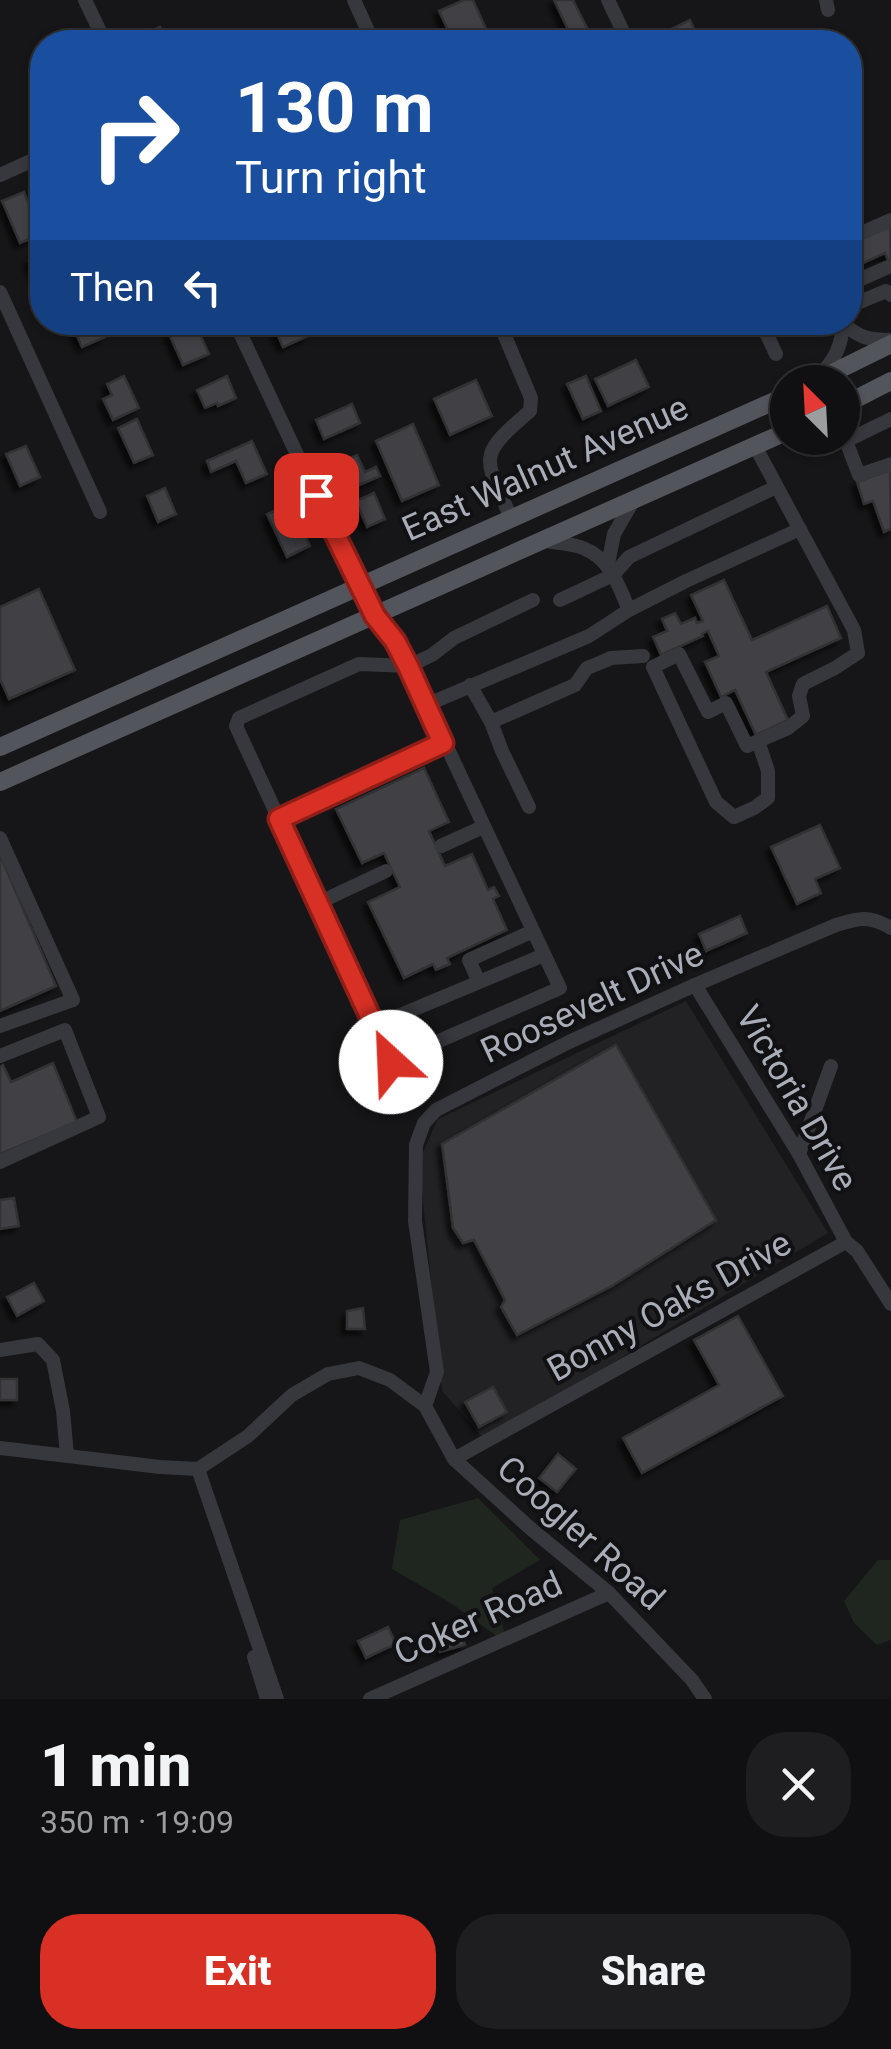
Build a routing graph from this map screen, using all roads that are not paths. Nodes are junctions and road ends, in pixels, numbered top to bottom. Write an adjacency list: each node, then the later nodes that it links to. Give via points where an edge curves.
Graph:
1 (86, 0): 4 (street)
2 (354, 0): 5 (street)
3 (608, 0): 6 (street)
4 (100, 30)
5 (368, 30)
6 (622, 30)
7 (30, 161): 8 (street)
8 (0, 175)
9 (891, 220): 10 (street)
10 (862, 233)
11 (888, 267): 12 (street)
12 (862, 279)
13 (0, 292): 34 (street)
14 (891, 295): 15 (street)
15 (862, 301)
16 (242, 335): 39 (street)
17 (504, 335): 35 (street, via 531,398 530,410 490,454 488,467)
18 (767, 335): 22 (street)
19 (842, 335): 23 (street)
20 (857, 335): 21 (street)
21 (891, 342): 24 (main road)
22 (776, 354)
23 (830, 365)
24 (846, 365)
25 (891, 382): 26 (main road)
26 (860, 397)
27 (770, 403): 35 (main road, East Walnut Avenue)
28 (891, 419): 31 (street, via 846,442 859,475)
29 (770, 439): 30 (main road, East Walnut Avenue)
30 (755, 446): 32 (street); 33 (main road, East Walnut Avenue)
31 (891, 464)
32 (776, 487): 36 (street); 38 (street)
33 (633, 501): 37 (main road, East Walnut Avenue); 38 (street, via 614,534)
34 (100, 512)
35 (511, 518): 39 (main road, East Walnut Avenue)
36 (800, 530): 42 (street); 51 (street, via 854,630 858,653 803,684 803,716)
37 (544, 540): 38 (street, via 585,548); 43 (main road, East Walnut Avenue)
38 (611, 569): 41 (street); 42 (street)
39 (359, 587): 43 (street); 53 (main road, East Walnut Avenue)
40 (533, 600): 47 (street)
41 (560, 600)
42 (629, 610): 44 (street)
43 (375, 616): 47 (street); 54 (main road, East Walnut Avenue)
44 (589, 636): 46 (street); 48 (street)
45 (642, 656): 46 (street)
46 (602, 662): 50 (street, via 587,668 575,685)
47 (408, 666): 49 (street); 56 (street, via 359,664 239,718 236,726)
48 (470, 685): 49 (street); 50 (street)
49 (426, 705): 52 (street)
50 (492, 722): 55 (street)
51 (758, 742): 51 (street, via 747,746 726,704 708,712 679,654 653,667 716,802 734,817 768,798)
52 (443, 743): 56 (street); 57 (street)
53 (0, 746)
54 (0, 782)
55 (530, 808)
56 (279, 819): 61 (street)
57 (483, 827): 59 (street); 63 (street)
58 (0, 838): 67 (street, via 73,1000)
59 (441, 846)
60 (386, 871): 61 (street)
61 (318, 903): 69 (street)
62 (891, 928): 66 (street, Roosevelt Drive, via 859,918)
63 (533, 932): 64 (street); 65 (street, via 469,960)
64 (544, 955): 65 (street); 69 (street, via 560,988 391,1062)
65 (479, 982): 69 (street)
66 (695, 985): 73 (street, Victoria Drive); 78 (street, Roosevelt Drive, via 486,1084 424,1123 416,1144 415,1221 437,1372)
67 (62, 1004): 68 (street); 70 (street)
68 (0, 1026)
69 (374, 1026)
70 (65, 1030): 71 (street); 74 (street, via 99,1117)
71 (0, 1056)
72 (831, 1066): 73 (street)
73 (800, 1154): 75 (street, Victoria Drive)
74 (0, 1162)
75 (846, 1242): 76 (street, Bonny Oaks Drive); 81 (street, Bonny Oaks Drive)
76 (891, 1304)
77 (0, 1350): 80 (street, via 38,1344 53,1360)
78 (426, 1406): 81 (street, Coogler Road); 82 (street, via 359,1368 328,1374)
79 (0, 1448): 80 (street)
80 (67, 1455): 82 (street)
81 (454, 1459): 83 (street, Coogler Road)
82 (198, 1469): 84 (street); 85 (street)
83 (609, 1593): 86 (street, Coker Road); 87 (street, Coogler Road)
84 (267, 1699)
85 (278, 1699)
86 (370, 1699)
87 (705, 1699)

